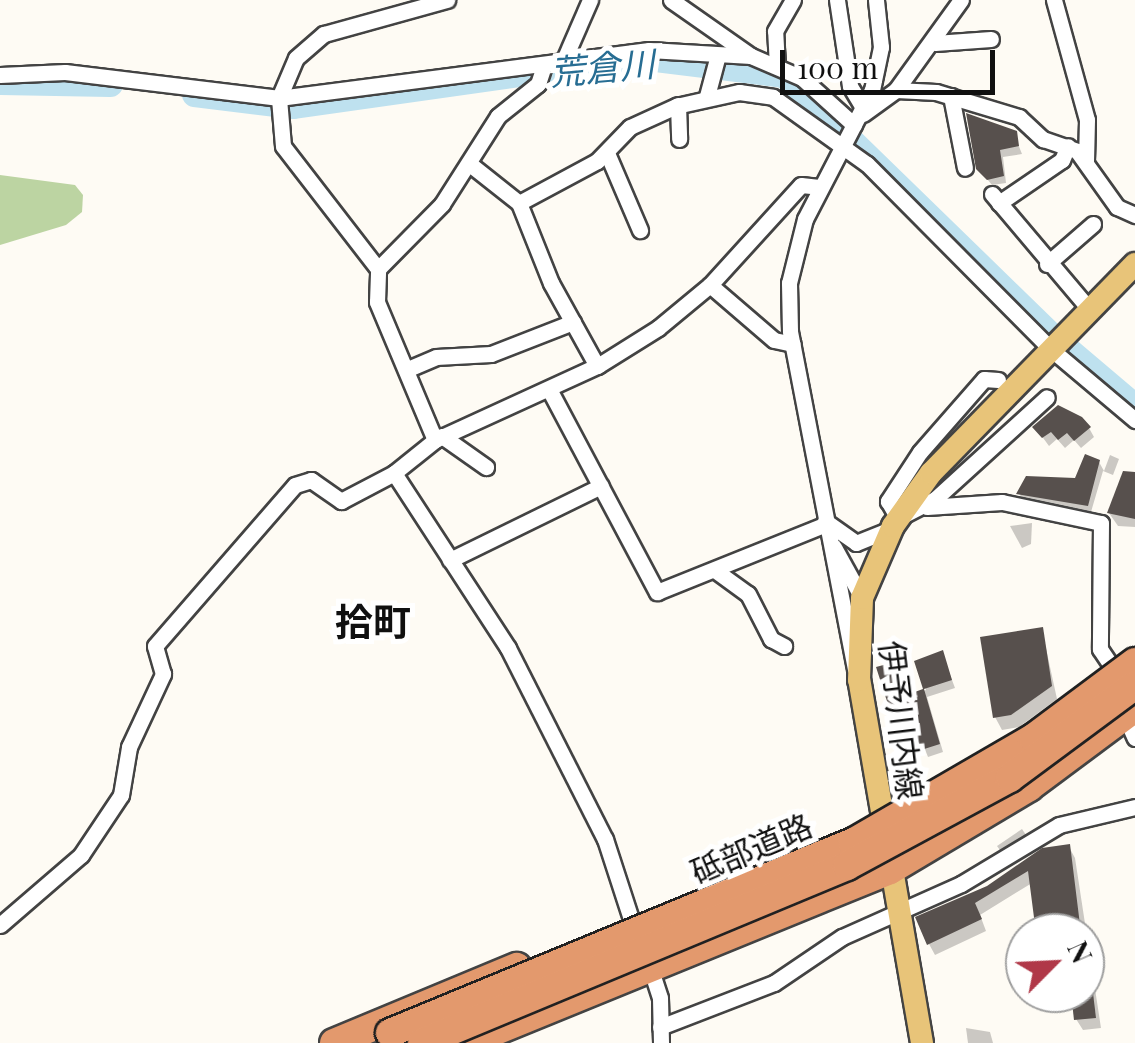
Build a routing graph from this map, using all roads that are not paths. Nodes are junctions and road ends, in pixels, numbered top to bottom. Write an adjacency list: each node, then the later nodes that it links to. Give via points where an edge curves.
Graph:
1 (447, 0): 20 (street, via 324,34 296,58)
2 (590, 0): 13 (street)
3 (671, 0): 12 (street)
4 (793, 0): 15 (street, via 775,30)
5 (837, 0): 22 (street)
6 (876, 0): 22 (street, via 880,47)
7 (961, 0): 10 (street)
8 (1054, 0): 26 (street, via 1087,120)
9 (991, 39): 10 (street)
10 (935, 43): 17 (street)
11 (718, 55): 12 (street); 13 (street, via 649,50); 18 (street)
12 (750, 56): 15 (street)
13 (563, 62): 14 (street)
14 (544, 66): 20 (street); 27 (street, via 538,84 498,116)
15 (778, 66): 22 (street, via 802,78)
16 (0, 75): 20 (street, via 66,72)
17 (896, 90): 19 (street); 22 (street)
18 (707, 96): 21 (street); 22 (street, via 773,97)
19 (950, 96): 24 (street, via 1008,112 1042,139); 28 (street)
20 (279, 98): 36 (street, via 283,146)
21 (678, 105): 23 (street); 25 (street, via 630,128)
22 (853, 127): 29 (street); 41 (street)
23 (679, 139)
24 (1068, 146): 26 (street); 34 (street, via 1062,160 996,198)
25 (607, 154): 30 (street); 33 (street)
26 (1086, 162): 31 (street, via 1117,208)
27 (471, 165): 30 (street); 36 (street)
28 (965, 168)
29 (819, 187): 37 (street, via 801,185); 40 (street, via 791,260)
30 (519, 203): 39 (street)
31 (1135, 215)
32 (1093, 224): 34 (street)
33 (640, 230)
34 (1047, 264): 38 (street)
35 (1135, 264): 38 (main road, 伊予川内線)
36 (378, 269): 43 (street, via 377,302)
37 (710, 285): 40 (street, via 774,340); 42 (street)
38 (1087, 314): 41 (main road, 伊予川内線)
39 (572, 322): 42 (street); 43 (street, via 491,354 436,357)
40 (792, 344): 54 (street)
41 (1054, 348): 47 (street); 53 (main road, 伊予川内線, via 931,473)
42 (597, 366): 45 (street)
43 (408, 369): 48 (street)
44 (998, 380): 53 (street, via 984,379 920,452 888,500)
45 (550, 392): 48 (street); 51 (street)
46 (1047, 398): 52 (street, via 1028,407)
47 (1135, 420)
48 (438, 438): 49 (street); 50 (street)
49 (486, 466)
50 (394, 473): 55 (street); 69 (street, via 341,501 304,480 242,544 155,646 163,674 128,747 120,795 81,855)
51 (602, 486): 55 (street); 56 (street, via 657,592)
52 (923, 508): 53 (street); 60 (street, via 1002,502 1101,523 1100,649)
53 (895, 522): 54 (street, via 874,541 856,542); 57 (main road, 伊予川内線)
54 (824, 526): 56 (street); 57 (street); 61 (street, via 843,633)
55 (450, 560): 68 (street, via 508,648 605,839)
56 (716, 571): 58 (street, via 748,594 771,640)
57 (862, 598): 61 (main road, 伊予川内線)
58 (784, 646)
59 (1135, 648): 60 (highway)
60 (1123, 665): 65 (highway); 72 (highway, 砥部道路, bridge, via 1033,738 852,842)
61 (859, 680): 65 (main road, 伊予川内線)
62 (1135, 685): 74 (highway, 砥部道路, bridge, via 1010,778 846,866)
63 (1132, 720): 66 (highway)
64 (1135, 807): 67 (street, via 1059,824 981,874)
65 (882, 818): 66 (main road, 伊予川内線); 68 (highway)
66 (890, 870): 67 (main road, 伊予川内線); 70 (highway)
67 (899, 911): 71 (street, via 842,937 774,983); 76 (main road, 伊予川内線)
68 (632, 922): 70 (highway); 73 (highway)
69 (0, 925)
70 (651, 970): 71 (street); 75 (highway)
71 (660, 1035)
72 (377, 1038)
73 (334, 1043)
74 (422, 1043)
75 (466, 1043)
76 (922, 1043)

